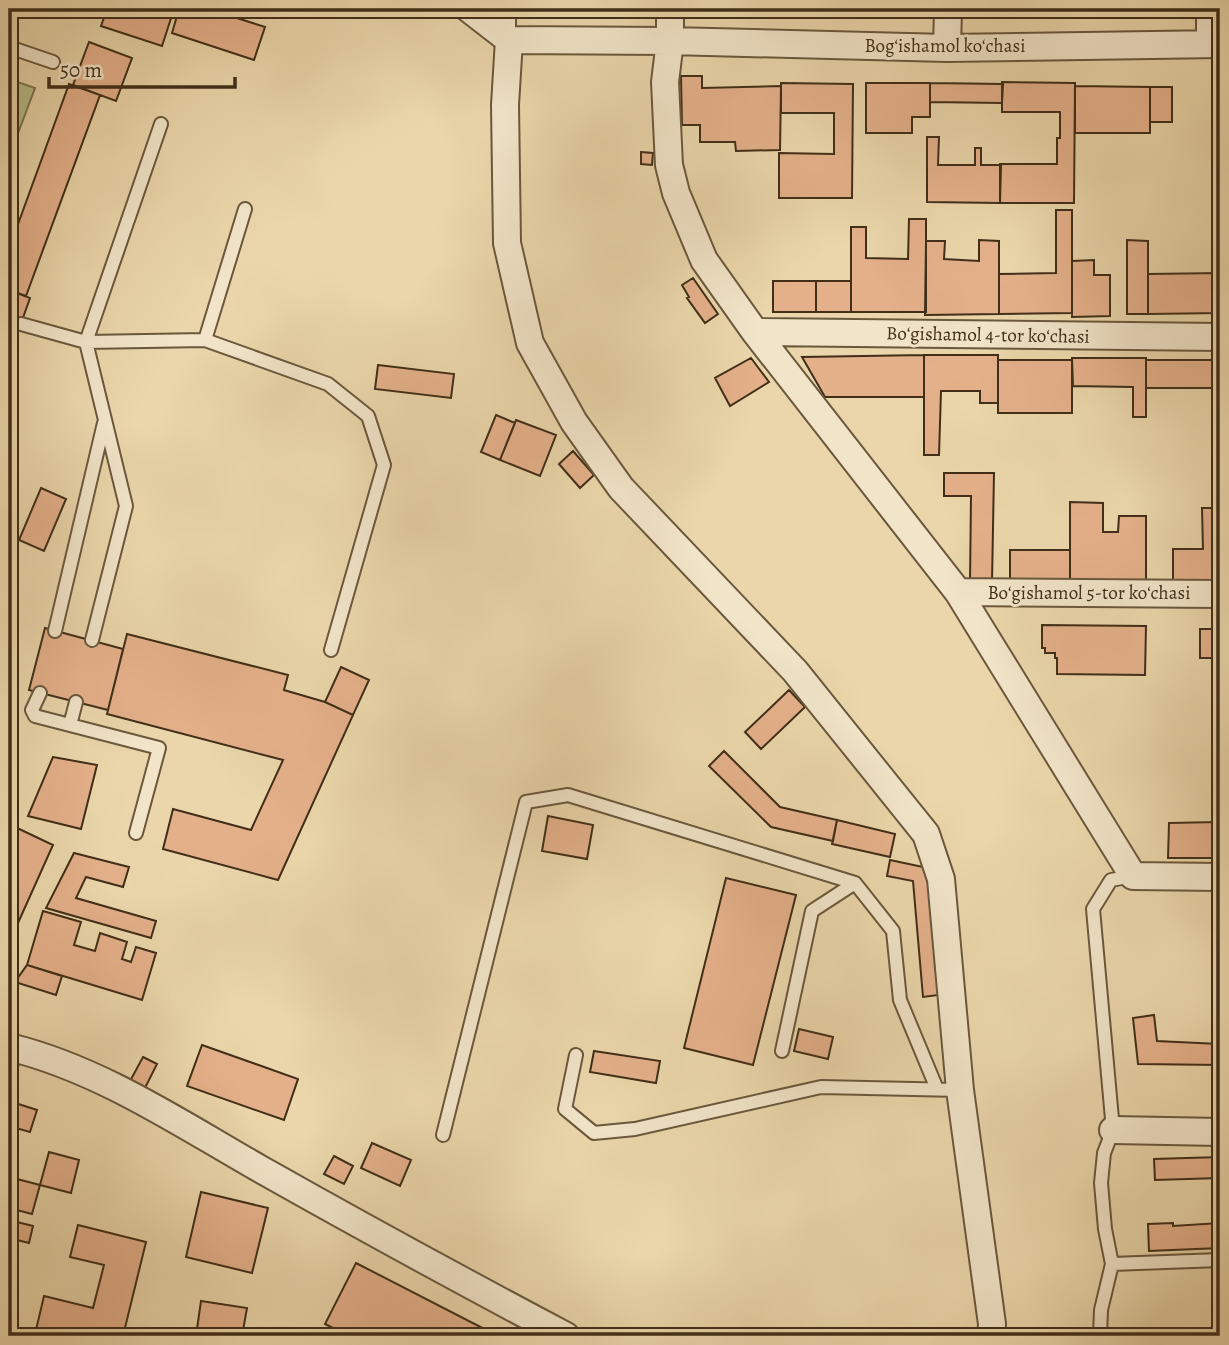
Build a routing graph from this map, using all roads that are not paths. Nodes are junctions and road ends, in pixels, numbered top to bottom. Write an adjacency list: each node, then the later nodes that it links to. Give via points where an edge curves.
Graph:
1 (469, 9): 6 (street)
2 (509, 9): 6 (lane)
3 (670, 9): 7 (street)
4 (947, 9): 10 (street)
5 (1210, 9): 8 (street)
6 (509, 40): 7 (street, Bogʻishamol koʻchasi); 35 (street, via 507,243 530,343 574,422 621,488 795,671 926,834 941,878)
7 (670, 41): 10 (street, Bogʻishamol koʻchasi); 15 (street, via 666,82 676,194 704,260)
8 (1215, 44): 10 (street, Bogʻishamol koʻchasi)
9 (9, 47): 11 (lane)
10 (947, 48)
11 (53, 62)
12 (161, 124): 18 (lane)
13 (245, 208): 17 (lane)
14 (21, 324): 18 (lane)
15 (755, 332): 16 (street, Boʻgishamol 4-tor koʻchasi); 20 (street)
16 (1220, 337)
17 (205, 340): 18 (lane); 24 (lane, via 328,384 368,416 384,465)
18 (86, 342): 19 (lane)
19 (105, 419): 22 (lane); 23 (lane, via 126,506)
20 (958, 592): 21 (street, Boʻgishamol 5-tor koʻchasi); 29 (street)
21 (1220, 594)
22 (55, 631)
23 (92, 640)
24 (331, 650)
25 (40, 693): 27 (lane, via 32,710 35,716)
26 (76, 702): 27 (lane)
27 (70, 725): 28 (lane, via 159,748)
28 (136, 833)
29 (1133, 876): 30 (street); 36 (lane, via 1111,880 1093,909)
30 (1220, 877)
31 (855, 883): 33 (lane, via 812,911); 35 (lane, via 894,931 900,1000); 38 (lane, via 568,795 526,802)
32 (9, 1047): 41 (street, via 118,1088)
33 (782, 1051)
34 (576, 1055): 35 (lane, via 565,1109 594,1133 635,1129 821,1087)
35 (948, 1090): 42 (street)
36 (1113, 1130): 37 (street); 40 (lane, via 1104,1153 1101,1183)
37 (1220, 1132)
38 (443, 1135)
39 (1220, 1260): 40 (lane)
40 (1112, 1264): 43 (lane)
41 (566, 1336)
42 (991, 1336)
43 (1100, 1336)

